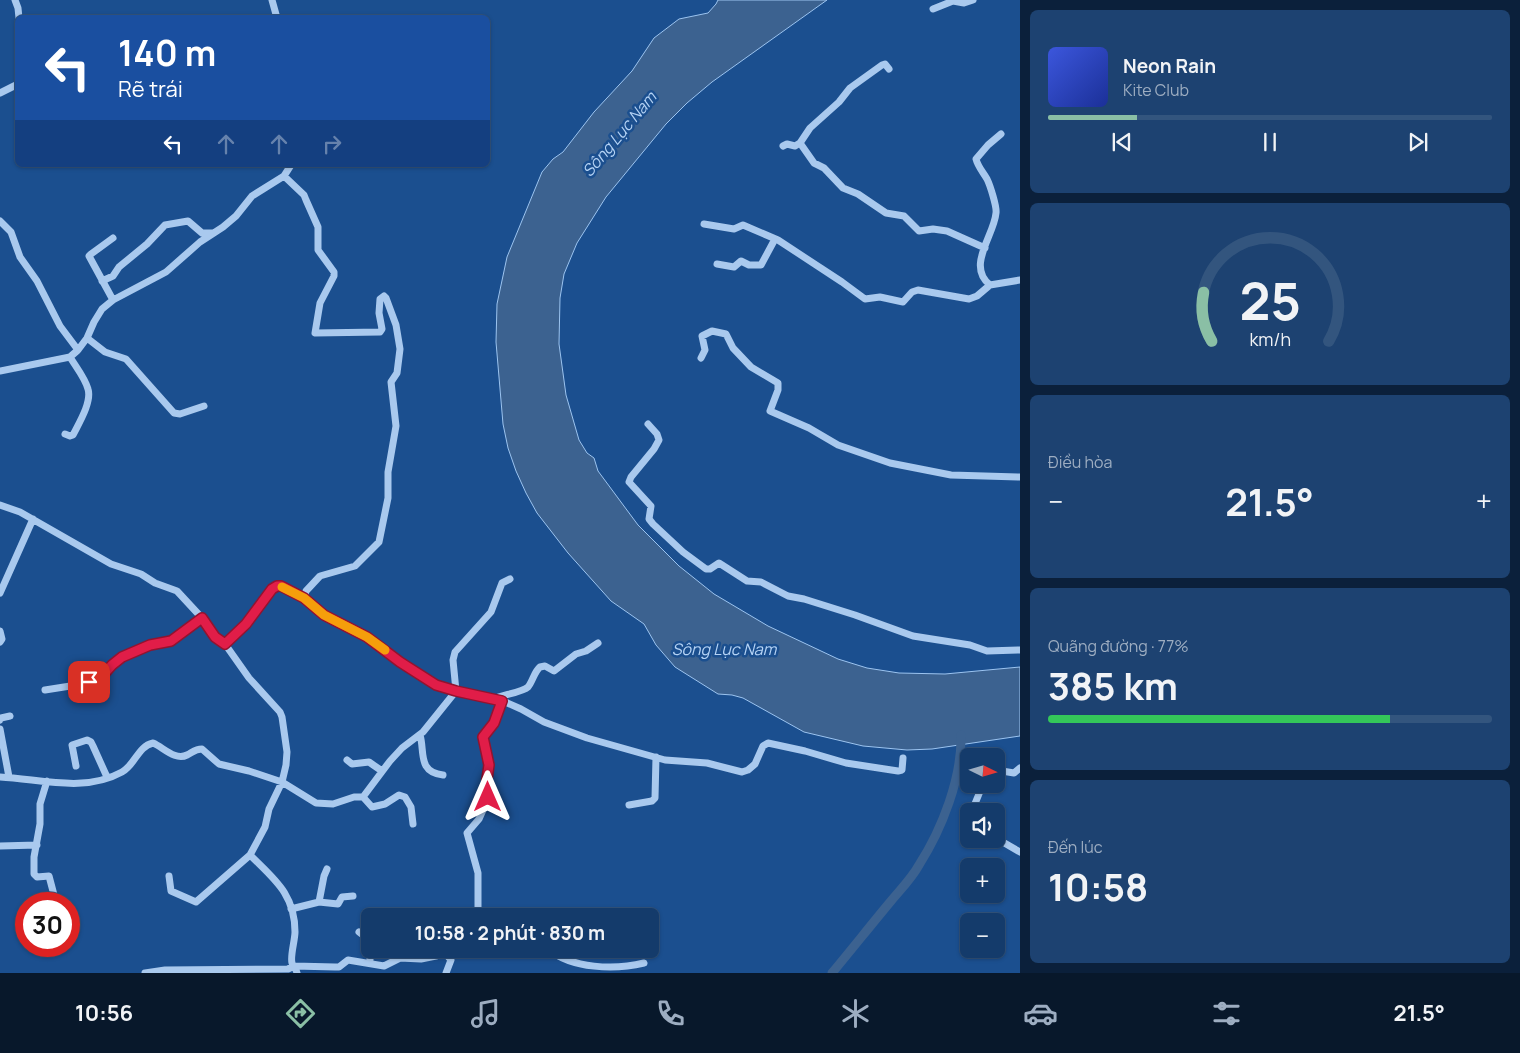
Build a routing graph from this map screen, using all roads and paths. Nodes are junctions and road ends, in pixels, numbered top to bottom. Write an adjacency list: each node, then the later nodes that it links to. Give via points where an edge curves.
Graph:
1 (15, 0): 5 (street)
2 (272, 0): 6 (street)
3 (972, 0): 4 (street, via 964,3 953,1)
4 (933, 9)
5 (19, 15)
6 (276, 15)
7 (889, 69): 11 (street, via 882,65 858,81 810,128)
8 (15, 86): 9 (street)
9 (0, 94)
10 (1001, 134): 20 (street, via 976,159 988,182 996,211)
11 (800, 143): 12 (street); 20 (street, via 814,163 824,168 843,188 886,213 904,216 919,231 947,231)
12 (783, 146)
13 (290, 167): 14 (street)
14 (284, 176): 17 (street, via 252,196 236,216); 39 (street, via 304,195 318,227 318,250 334,272 320,303 315,333 380,332 378,306 384,296 400,345 397,373 391,382 396,411 395,436 380,542 355,566 320,576)
15 (0, 221): 27 (street, via 10,232 20,257 37,281 60,326)
16 (704, 224): 19 (street, via 734,229 743,225)
17 (212, 233): 23 (street, via 202,233 188,221 167,224 112,276); 25 (street, via 166,272)
18 (114, 238): 23 (street, via 90,255)
19 (775, 239): 21 (street, via 761,265 741,261 734,267); 24 (street, via 865,300 880,296 903,302 918,290 969,299)
20 (984, 248): 24 (street, via 980,270)
21 (717, 264)
22 (1020, 280): 24 (street)
23 (102, 281): 25 (street)
24 (990, 285)
25 (113, 300): 26 (street, via 102,309)
26 (87, 338): 27 (street); 31 (street, via 105,352 126,359 174,413)
27 (78, 350): 28 (street)
28 (70, 357): 30 (street); 33 (street, via 89,395 73,434)
29 (701, 358): 34 (street, via 705,350 702,336 712,330 726,334 733,348 751,367 778,383 769,409 771,412 838,445 890,463 951,475)
30 (0, 371)
31 (204, 406)
32 (648, 424): 45 (street, via 658,434 659,440 629,482 651,506 649,519 653,524 706,569 710,570 719,563 746,581 761,582 788,596 913,636 970,645 987,651)
33 (65, 434)
34 (1020, 477)
35 (0, 505): 36 (street)
36 (33, 518): 38 (street); 40 (street, via 111,564 177,591)
37 (510, 579): 47 (street, via 502,583 491,612 453,656)
38 (0, 593)
39 (304, 598): 44 (street, via 281,586 274,587 246,624); 47 (street, via 324,615 367,637 422,677)
40 (202, 618): 44 (street, via 215,637); 46 (street, via 171,641 150,645 122,657 99,678)
41 (0, 631): 42 (street)
42 (0, 642)
43 (598, 643): 48 (street, via 576,654 554,671 540,667 524,690)
44 (225, 644): 66 (street, via 280,712 287,757)
45 (1020, 650)
46 (45, 690)
47 (456, 691): 48 (street); 53 (street)
48 (493, 699): 49 (street)
49 (502, 701): 54 (street, via 571,733); 80 (street, via 494,723 483,737 489,765 486,805 467,834 478,873)
50 (10, 716): 51 (street)
51 (0, 720)
52 (0, 729): 63 (street)
53 (420, 734): 59 (street); 61 (street, via 422,759 433,773)
54 (656, 758): 55 (street, via 708,763 744,772 755,764 765,744 772,743 846,763 898,771 902,770); 68 (street, via 655,798)
55 (903, 758)
56 (347, 760): 59 (street, via 352,764 369,762)
57 (76, 766): 64 (street, via 72,744 87,740)
58 (1020, 768): 60 (street, via 1012,774)
59 (382, 771): 67 (street)
60 (1005, 773)
61 (443, 775)
62 (0, 777): 63 (street)
63 (10, 777): 65 (street)
64 (107, 777): 65 (street, via 76,784); 66 (street, via 124,770 145,746 153,743 180,757 202,749 219,764)
65 (47, 781): 71 (street, via 40,804)
66 (282, 782): 67 (street, via 312,802 322,804); 74 (street)
67 (363, 797): 69 (street, via 375,806 399,795 405,797 411,807)
68 (629, 805)
69 (414, 824)
70 (1005, 844): 73 (street)
71 (37, 845): 72 (street); 77 (street, via 34,874 37,877 49,876)
72 (0, 846)
73 (1020, 852)
74 (250, 855): 76 (street, via 196,902 171,891); 81 (street, via 282,886)
75 (327, 869): 79 (street)
76 (169, 876)
77 (53, 892)
78 (353, 896): 79 (street, via 342,897 338,904)
79 (319, 902): 81 (street)
80 (478, 908)
81 (291, 909): 90 (street, via 295,926 292,962)
82 (370, 958): 88 (street)
83 (400, 958): 85 (street)
84 (400, 958): 88 (street, via 384,966)
85 (424, 958)
86 (450, 958): 92 (street)
87 (565, 958): 89 (street, via 582,964 623,967)
88 (370, 963): 90 (street, via 348,960 335,967)
89 (644, 964)
90 (296, 970): 91 (street, via 165,970)
91 (145, 973)
92 (446, 973)

